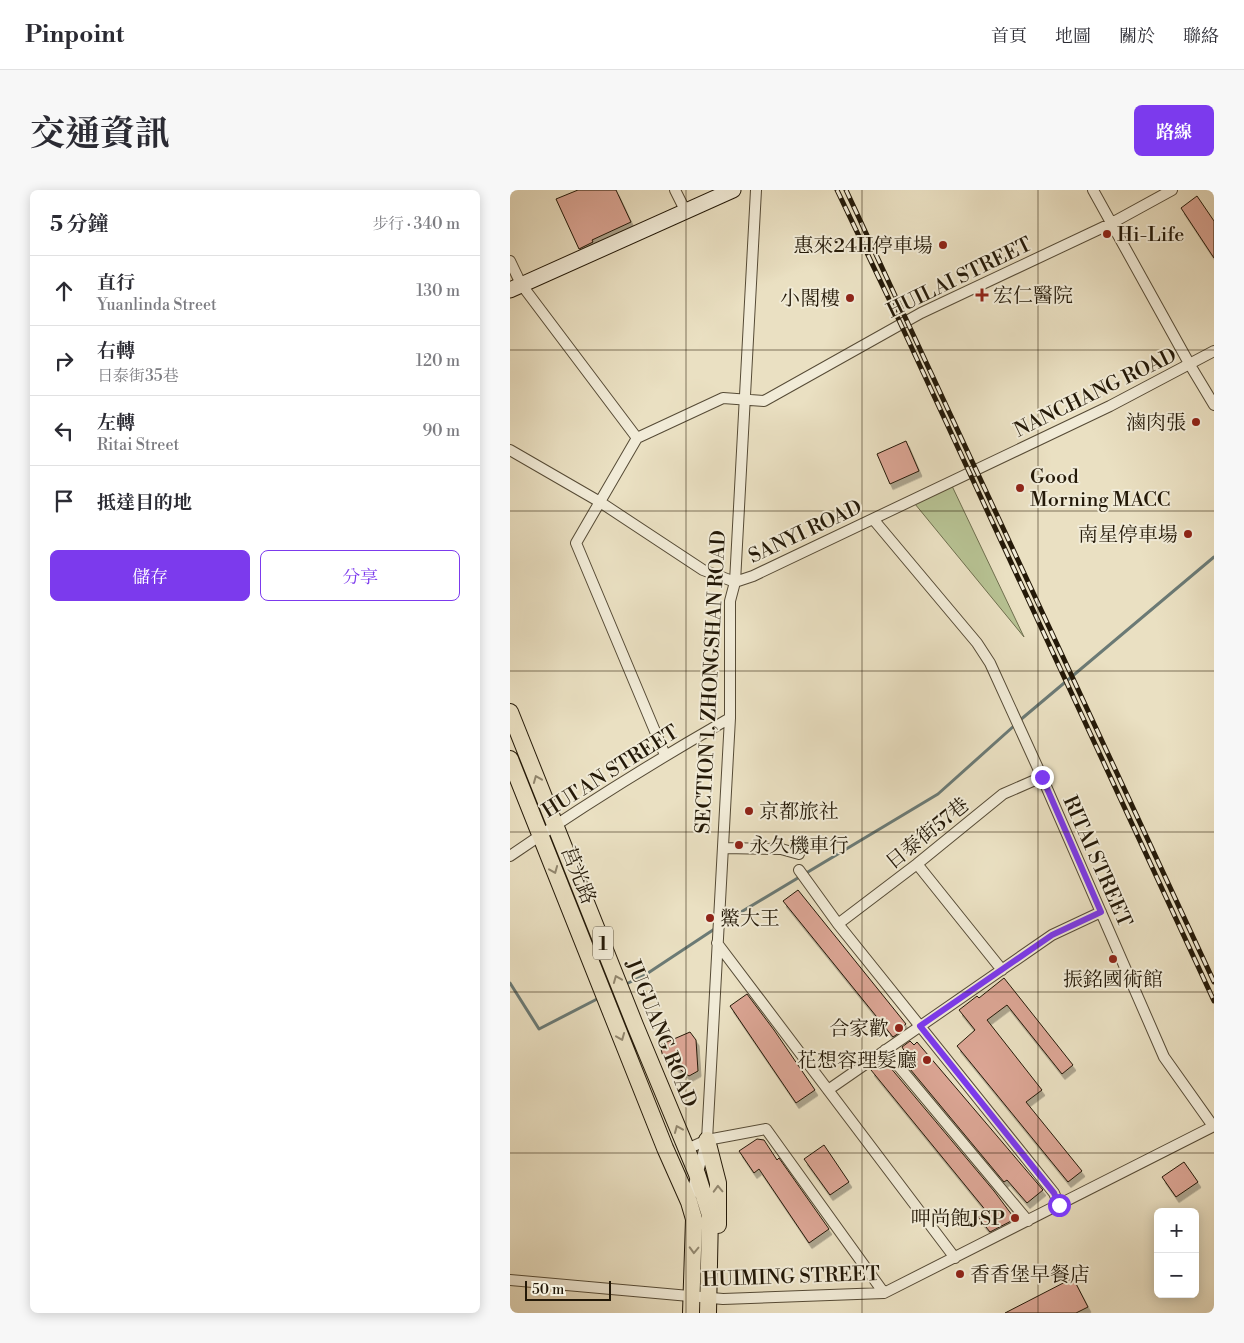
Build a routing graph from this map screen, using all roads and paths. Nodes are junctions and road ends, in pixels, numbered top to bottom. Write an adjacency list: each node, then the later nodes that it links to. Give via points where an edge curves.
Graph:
1 (675, 190): 6 (street)
2 (733, 190): 6 (street)
3 (756, 190): 12 (street, SECTION 1, ZHONGSHAN ROAD)
4 (1092, 190): 7 (street)
5 (1172, 190): 7 (street, HUILAI STREET)
6 (686, 212): 9 (street)
7 (1110, 224): 11 (street); 12 (street, HUILAI STREET, via 921,313 764,401)
8 (510, 261): 9 (street)
9 (516, 287): 14 (street)
10 (1214, 351): 11 (street, NANCHANG ROAD)
11 (1190, 365): 13 (street); 16 (street, NANCHANG ROAD)
12 (744, 399): 14 (street, HUILAI STREET, via 723,398); 19 (street, SECTION 1, ZHONGSHAN ROAD)
13 (1214, 405)
14 (637, 438): 17 (street)
15 (510, 450): 17 (street, SANYI ROAD)
16 (991, 463): 18 (street, SANYI ROAD)
17 (600, 502): 19 (street, SANYI ROAD, via 703,570); 22 (street, via 576,543)
18 (873, 519): 19 (street, SANYI ROAD); 24 (street, RITAI STREET, via 977,643 990,664)
19 (735, 582): 21 (street, SECTION 1, ZHONGSHAN ROAD, via 730,601)
20 (510, 712): 25 (main road, JUGUANG ROAD / 1, one-way to 20)
21 (730, 718): 22 (street, HUI'AN STREET); 27 (street, SECTION 1, ZHONGSHAN ROAD)
22 (666, 755): 25 (street, HUI'AN STREET)
23 (510, 759): 26 (main road, 莒光路 / 1)
24 (1042, 777): 30 (street, 日泰街57巷, via 1003,794); 32 (street, RITAI STREET)
25 (556, 825): 26 (street, HUI'AN STREET); 41 (main road, JUGUANG ROAD / 1, one-way to 25)
26 (540, 835): 29 (street, HUI'AN STREET); 43 (main road, 莒光路 / 1, one-way to 43)
27 (724, 848): 28 (street, via 781,849); 34 (street, SECTION 1, ZHONGSHAN ROAD)
28 (799, 854)
29 (510, 856)
30 (917, 864): 33 (street, 日泰街57巷); 35 (street)
31 (799, 870): 33 (street)
32 (1101, 912): 35 (street, via 1052,935); 39 (street, RITAI STREET, via 1164,1057)
33 (838, 924): 36 (street)
34 (717, 943): 38 (street); 40 (street, SECTION 1, ZHONGSHAN ROAD)
35 (1002, 970): 36 (street)
36 (920, 1026): 37 (street); 44 (street, via 1054,1193)
37 (885, 1050): 38 (street); 45 (street)
38 (828, 1090): 47 (street)
39 (1214, 1126): 44 (street, HUIMING STREET)
40 (707, 1140): 41 (street); 42 (street, SECTION 1, ZHONGSHAN ROAD); 46 (main road, one-way to 40, via 717,1232 718,1184); 49 (street, via 766,1129)
41 (686, 1149): 42 (main road, JUGUANG ROAD / 1)
42 (697, 1174): 43 (street, SECTION 1, ZHONGSHAN ROAD); 46 (main road, SECTION 1, ZHONGSHAN ROAD / 1, via 710,1215)
43 (689, 1202): 50 (main road, SECTION 1, ZHONGSHAN ROAD / 1, one-way to 50, via 694,1219)
44 (1059, 1205): 45 (street, HUIMING STREET)
45 (1028, 1221): 47 (street, HUIMING STREET)
46 (709, 1253): 50 (main road, SECTION 1, ZHONGSHAN ROAD / 1)
47 (955, 1258): 49 (street, HUIMING STREET)
48 (510, 1280): 50 (street, HUIMING STREET)
49 (884, 1293): 50 (street, HUIMING STREET)
50 (703, 1302): 51 (main road, SECTION 1, ZHONGSHAN ROAD / 1)
51 (692, 1313)

